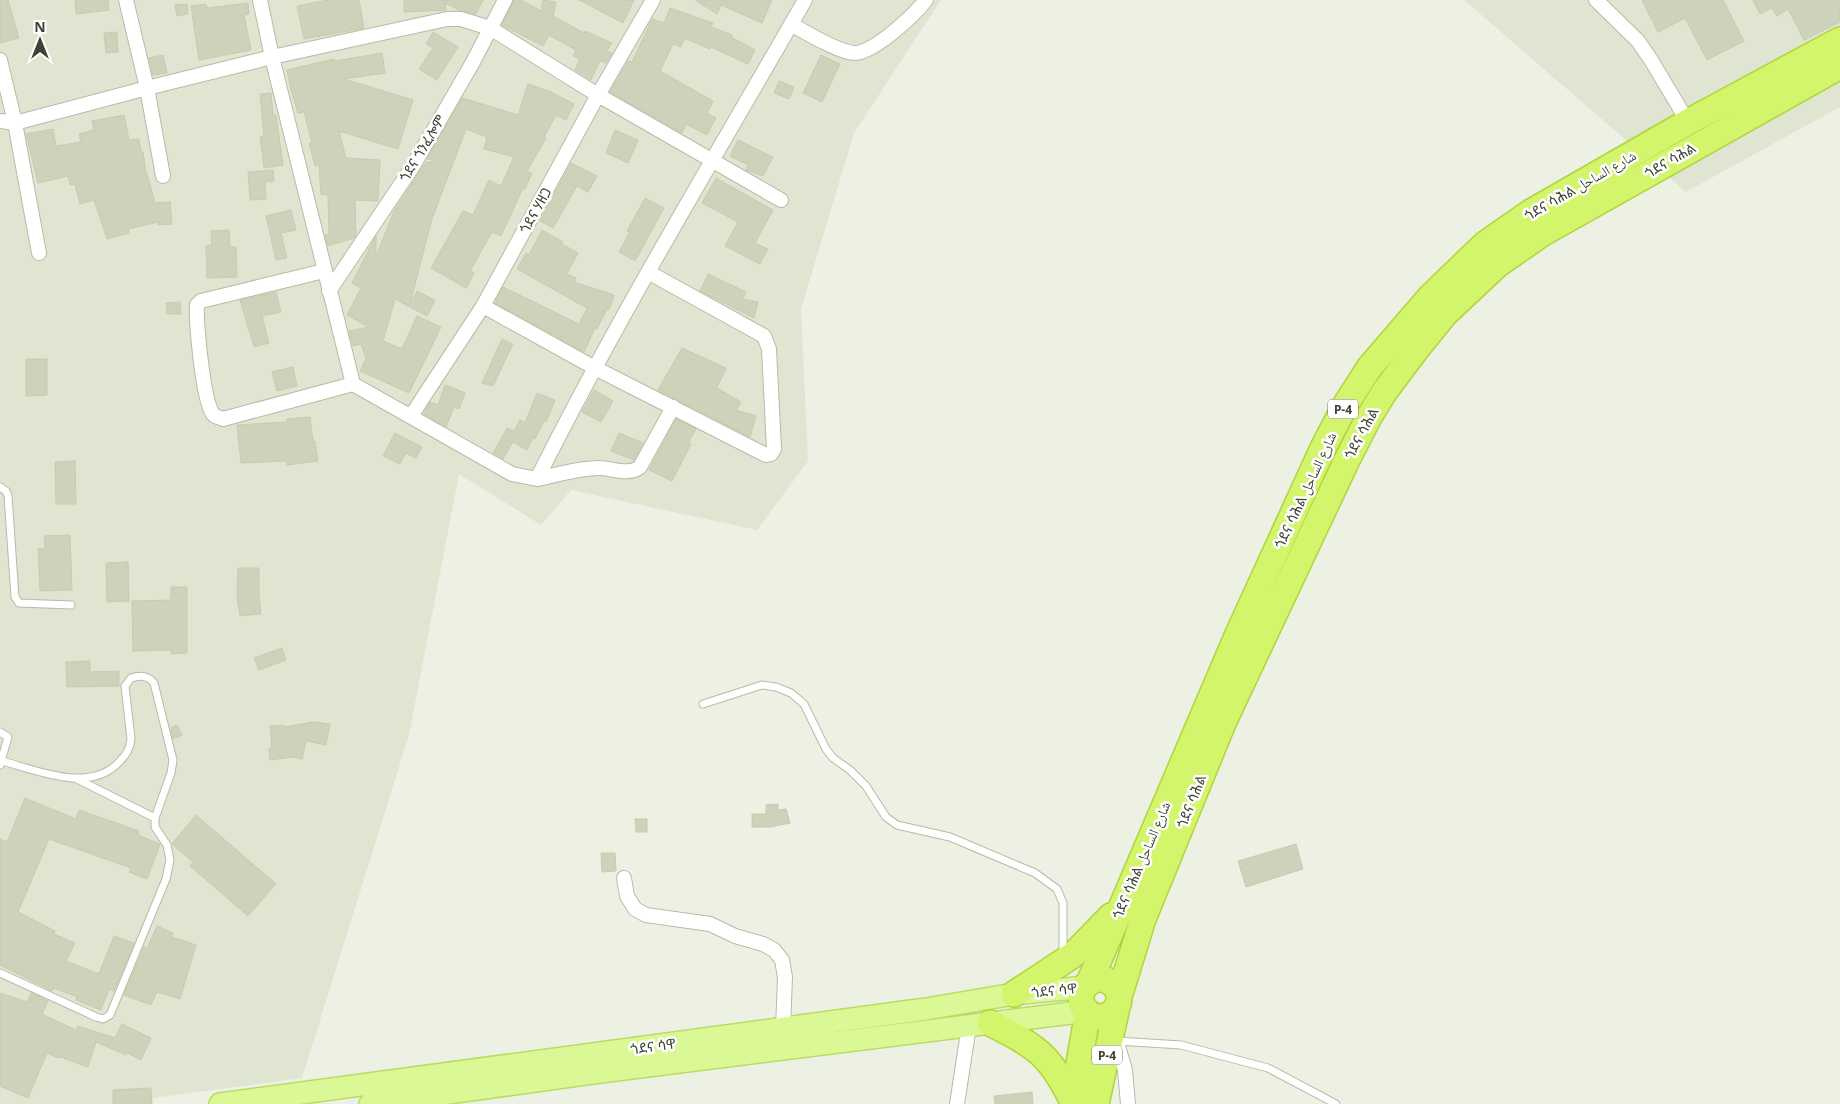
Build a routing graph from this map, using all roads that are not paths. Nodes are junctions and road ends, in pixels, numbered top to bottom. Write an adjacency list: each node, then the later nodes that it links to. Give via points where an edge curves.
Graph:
1 (126, 0): 14 (street)
2 (260, 0): 11 (street)
3 (505, 0): 9 (street, ጎደና ጎንፈሎም)
4 (653, 0): 15 (street, ጎደና ሃዘጋ)
5 (805, 0): 8 (street)
6 (926, 0): 8 (street, via 902,26 864,51 854,53)
7 (1596, 0): 17 (street, via 1638,41)
8 (791, 24): 19 (street)
9 (490, 28): 11 (street, via 461,19 447,19); 15 (street); 25 (street, ጎደና ጎንፈሎም, via 413,166)
10 (1840, 40): 17 (highway, ጎደና ሳሕል شارع الساحل / P-4)
11 (272, 57): 14 (street); 23 (street)
12 (0, 60): 18 (street)
13 (1840, 66): 34 (highway, ጎደና ሳሕል / P-4, via 1543,233 1497,265 1446,314 1385,391 1369,417)
14 (147, 88): 18 (street); 20 (street)
15 (598, 95): 19 (street); 26 (street, ጎደና ሃዘጋ)
16 (0, 121): 18 (street)
17 (1688, 122): 34 (highway, ጎደና ሳሕል شارع الساحل / P-4, via 1531,212 1485,244 1431,296 1369,368 1323,448)
18 (15, 123): 22 (street)
19 (712, 162): 21 (street); 24 (street)
20 (163, 176)
21 (781, 200)
22 (39, 253)
23 (324, 271): 25 (street); 28 (street, via 202,301 198,305 205,385 211,412 223,419)
24 (648, 272): 27 (street); 29 (street, via 764,336 769,349 774,448 771,454 766,455)
25 (329, 290): 28 (street)
26 (483, 306): 27 (street); 30 (street, ጎደና ሃዘጋ)
27 (595, 368): 29 (street); 31 (street)
28 (353, 384): 30 (street)
29 (673, 407): 31 (street, via 635,471 597,468)
30 (411, 416): 31 (street, via 512,474)
31 (537, 479)
32 (0, 487): 33 (lane, via 8,496 16,601)
33 (71, 605)
34 (1234, 673): 40 (highway, ጎደና ሳሕል شارع الساحل / P-4)
35 (703, 704): 43 (lane, via 762,686 791,693 804,704 830,754 866,786 886,817 897,825 950,837 1035,873 1057,888 1063,903)
36 (0, 732): 37 (lane, via 8,737)
37 (1, 763): 38 (lane)
38 (77, 779): 39 (lane); 39 (lane, via 108,772 127,753 131,739 125,686 131,678 147,677 154,683 173,760)
39 (155, 818): 44 (lane, via 155,827 167,845 170,860 166,879 110,1015 103,1019 96,1017)
40 (1150, 871): 42 (highway, ጎደና ሳሕል شارع الساحل / P-4); 47 (highway, P-4, via 1143,919)
41 (624, 878): 49 (street, via 627,896 635,909 646,915 710,924 774,950 782,960 785,977)
42 (1123, 903): 43 (highway); 46 (highway, ጎደና ሳሕል شارع الساحل / P-4)
43 (1063, 962): 45 (highway)
44 (0, 973)
45 (1014, 994): 46 (main road, ጎደና ሳዋ); 49 (main road, ጎደና ሳዋ)
46 (1087, 998): 47 (highway, via 1098,1017 1109,1015); 47 (highway, via 1100,979 1111,982 1118,992); 48 (main road, ጎደና ሳዋ); 51 (highway, P-4)
47 (1116, 1018): 55 (highway, P-4); 56 (street); 57 (lane, via 1181,1045 1268,1068)
48 (980, 1025): 51 (highway, via 1017,1037 1042,1053 1061,1077); 53 (main road, ጎደና ሳዋ); 54 (street)
49 (784, 1029): 50 (main road, ጎደና ሳዋ)
50 (247, 1102): 52 (main road, ጎደና ሳዋ)
51 (1072, 1102)
52 (220, 1104)
53 (370, 1104)
54 (957, 1104)
55 (1096, 1104)
56 (1128, 1104)
57 (1336, 1104)

